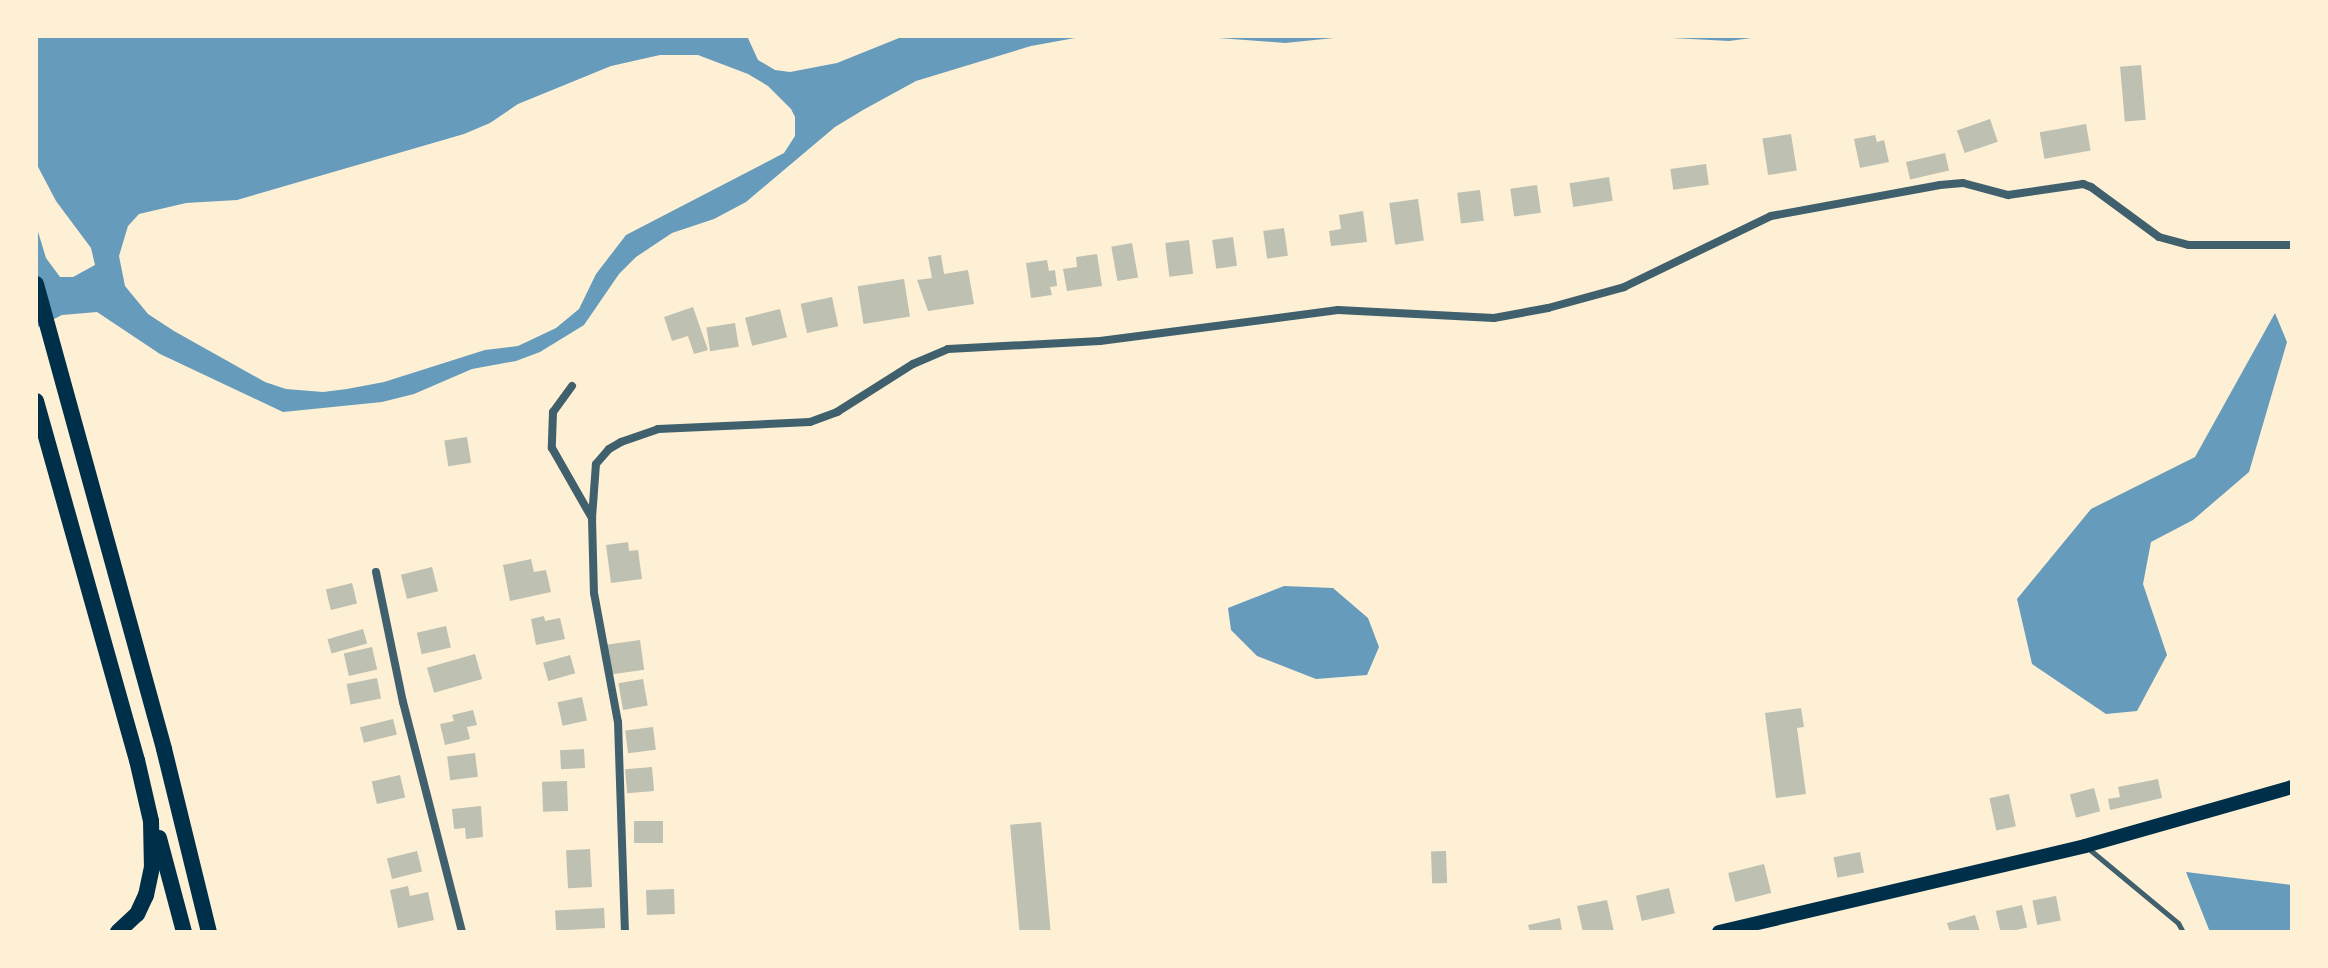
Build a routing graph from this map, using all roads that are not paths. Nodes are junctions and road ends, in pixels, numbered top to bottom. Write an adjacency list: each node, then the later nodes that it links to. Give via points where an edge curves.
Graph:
1 (2292, 245): 5 (street, via 2189,245 2159,237 2083,184 2008,195 1963,183 1940,185 1771,216 1624,287 1494,318 1338,310 1100,341 948,349 810,422 658,429 621,442 596,464)
2 (36, 284): 12 (main road)
3 (572, 386): 5 (street, via 553,412 552,448)
4 (36, 401): 7 (main road)
5 (592, 518): 14 (street, via 594,593 618,722)
6 (376, 572): 13 (street)
7 (137, 760): 10 (main road, via 151,821 152,867 142,905); 11 (main road)
8 (2292, 787): 9 (main road)
9 (2085, 846): 15 (main road); 16 (lane)
10 (118, 932)
11 (184, 932)
12 (209, 932)
13 (462, 932)
14 (625, 932)
15 (1719, 932)
16 (2183, 932)

